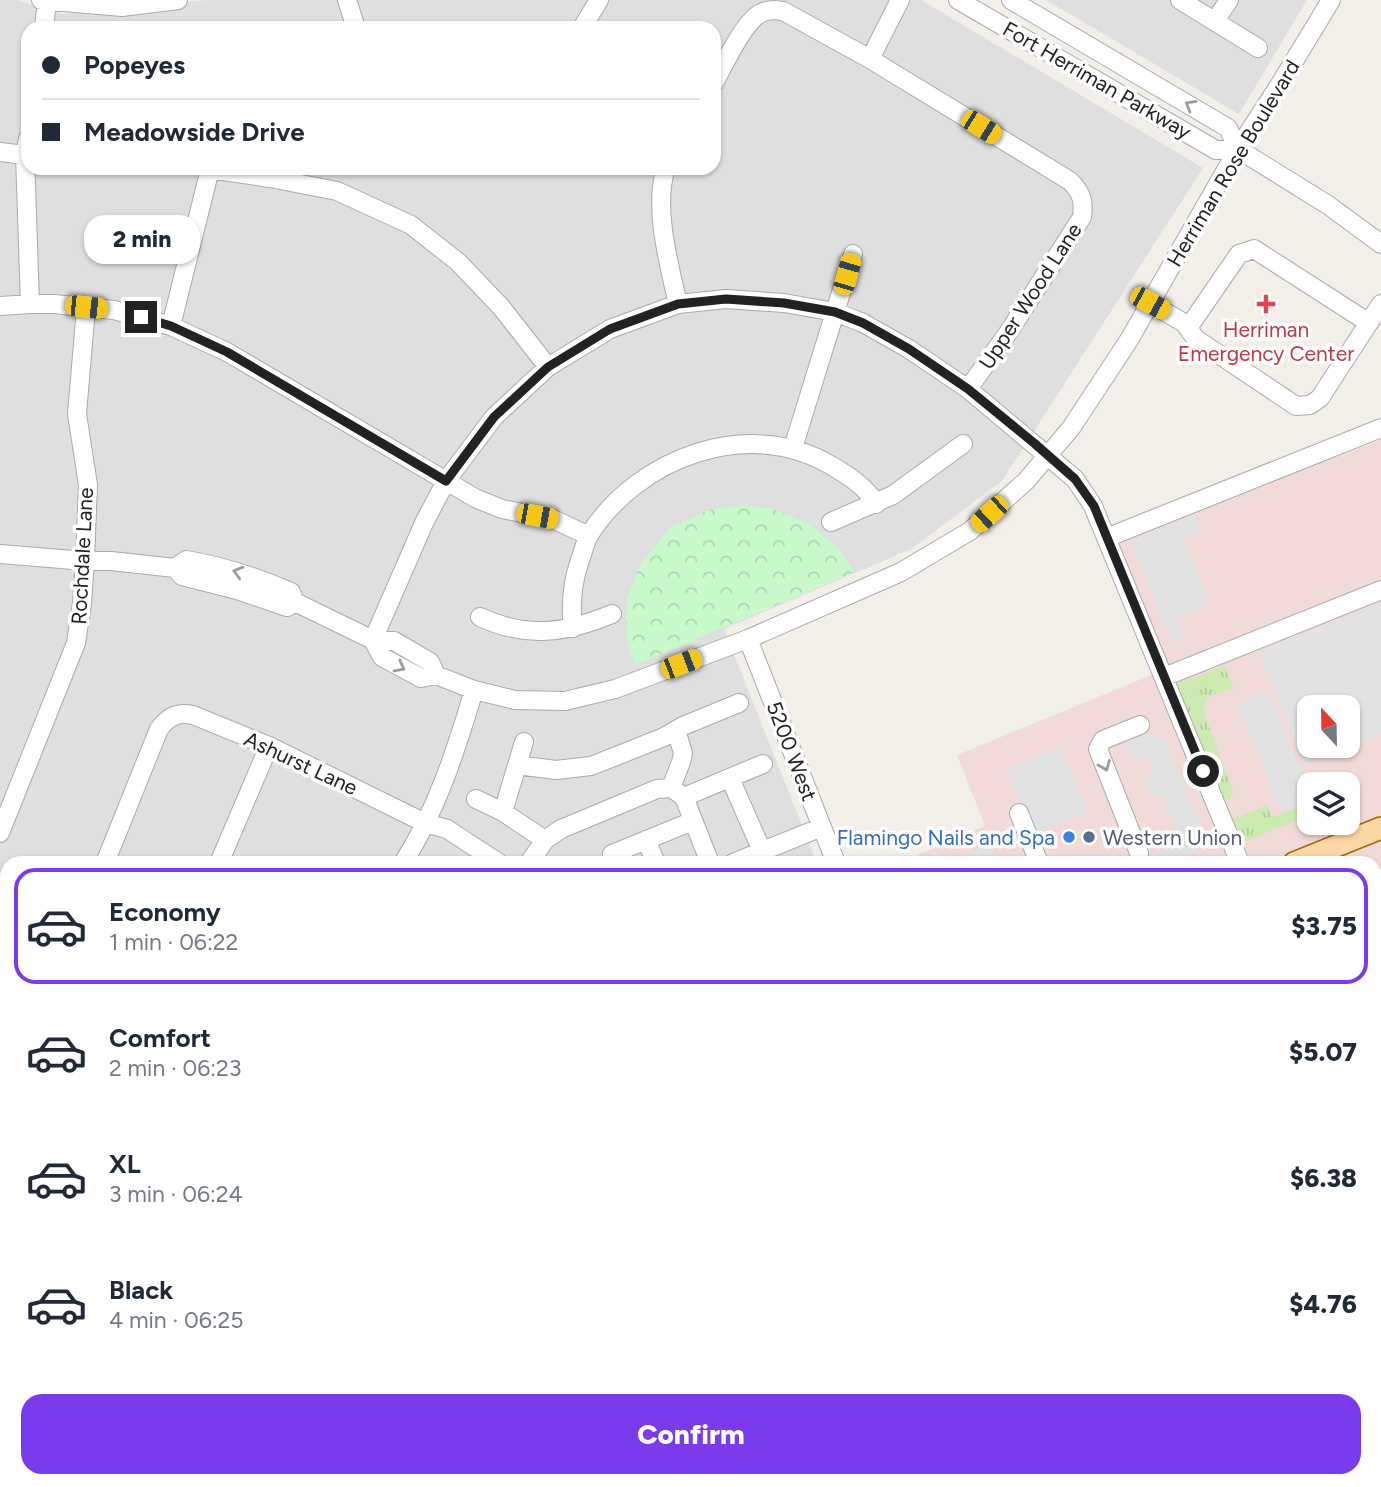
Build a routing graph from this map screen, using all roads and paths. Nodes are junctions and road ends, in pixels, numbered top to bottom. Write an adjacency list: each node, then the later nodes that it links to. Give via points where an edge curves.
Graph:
1 (178, 0): 10 (street, via 122,7)
2 (347, 0): 13 (street)
3 (599, 0): 14 (street)
4 (900, 0): 16 (street)
5 (958, 0): 19 (street, Fort Herriman Parkway, via 1216,150)
6 (1011, 0): 19 (street, Fort Herriman Parkway, one-way to 6, via 1228,128)
7 (1180, 0): 11 (street)
8 (1229, 0): 11 (street)
9 (1331, 0): 19 (street, Herriman Rose Boulevard)
10 (44, 1): 12 (street)
11 (1215, 20): 15 (street)
12 (44, 21)
13 (354, 21)
14 (586, 21)
15 (1258, 48)
16 (870, 59): 17 (street, Upper Wood Lane, via 773,9 754,17); 38 (street, Upper Wood Lane, via 1070,181 1083,198 1082,217)
17 (721, 71)
18 (21, 148): 20 (street)
19 (1238, 149): 25 (street, Fort Herriman Parkway); 27 (street, Herriman Rose Boulevard)
20 (0, 152)
21 (28, 175): 28 (street)
22 (208, 175): 35 (street)
23 (250, 175): 37 (street, via 337,191 411,225 467,271)
24 (664, 175): 29 (street, via 661,213)
25 (1381, 244)
26 (853, 254): 33 (street)
27 (1150, 303): 36 (street); 42 (street, Herriman Rose Boulevard)
28 (30, 304): 31 (street); 32 (street)
29 (678, 304): 33 (street, via 726,299); 37 (street, via 610,329)
30 (1381, 304): 34 (street)
31 (0, 306)
32 (86, 307): 35 (street); 49 (street, Rochdale Lane, via 77,414 88,485)
33 (835, 312): 38 (street, via 909,349); 41 (street)
34 (1369, 323): 36 (street, via 1254,249 1240,254); 36 (street, via 1320,398 1296,406 1196,339)
35 (171, 326): 43 (street, via 227,352)
36 (1188, 328)
37 (548, 367): 43 (street, via 494,417)
38 (968, 389): 42 (street)
39 (1381, 428): 47 (street)
40 (964, 444): 44 (street)
41 (793, 448): 44 (street, via 855,480); 46 (street, via 758,444 721,447 681,458 621,496)
42 (1049, 455): 47 (street, via 1075,479 1094,506); 54 (street, Herriman Rose Boulevard, via 970,531 901,572)
43 (446, 481): 46 (street, via 491,505 553,519); 55 (street)
44 (876, 504): 45 (street)
45 (831, 522)
46 (589, 536): 53 (street, via 572,586)
47 (1106, 538): 56 (street)
48 (0, 554): 49 (street, Herriman Rose Boulevard)
49 (85, 561): 55 (street, Herriman Rose Boulevard, via 175,568 183,576 287,607 295,602); 74 (street, Rochdale Lane, via 76,643)
50 (1381, 590): 56 (street)
51 (612, 614): 53 (street)
52 (480, 617): 53 (street, via 519,630)
53 (573, 628)
54 (748, 639): 57 (street, Herriman Rose Boulevard, via 615,689 565,701 515,700); 72 (street, 5200 West)
55 (373, 640): 57 (street, Herriman Rose Boulevard, via 382,657 421,678 436,675)
56 (1164, 677): 91 (street)
57 (474, 690): 71 (street, via 454,757)
58 (739, 703): 60 (street)
59 (1140, 725): 78 (street, one-way to 78, via 1103,740 1098,749)
60 (676, 730): 64 (street, via 591,766 556,770); 66 (street, via 683,753)
61 (524, 742): 64 (street)
62 (269, 746): 71 (street, Ashurst Lane); 80 (street, Ashurst Lane, via 192,715 173,715 159,729); 81 (street)
63 (763, 764): 65 (street)
64 (517, 765): 68 (street)
65 (730, 778): 66 (street); 77 (street)
66 (678, 793): 70 (street); 75 (street, via 657,789)
67 (476, 799): 68 (street)
68 (503, 812): 75 (street)
69 (1019, 813): 90 (street)
70 (693, 821): 76 (street); 87 (street)
71 (425, 823): 82 (street); 83 (street); 84 (street, via 447,829)
72 (822, 827): 77 (street); 89 (street, 5200 West)
73 (1381, 828): 92 (main road)
74 (0, 833)
75 (545, 840): 85 (street)
76 (646, 840): 79 (street); 86 (street)
77 (762, 851): 88 (street)
78 (1139, 853)
79 (612, 854)
80 (108, 856)
81 (222, 856)
82 (408, 856)
83 (467, 856)
84 (488, 856)
85 (534, 856)
86 (653, 856)
87 (707, 856)
88 (750, 856)
89 (833, 856)
90 (1036, 856)
91 (1237, 856)
92 (1311, 856)

